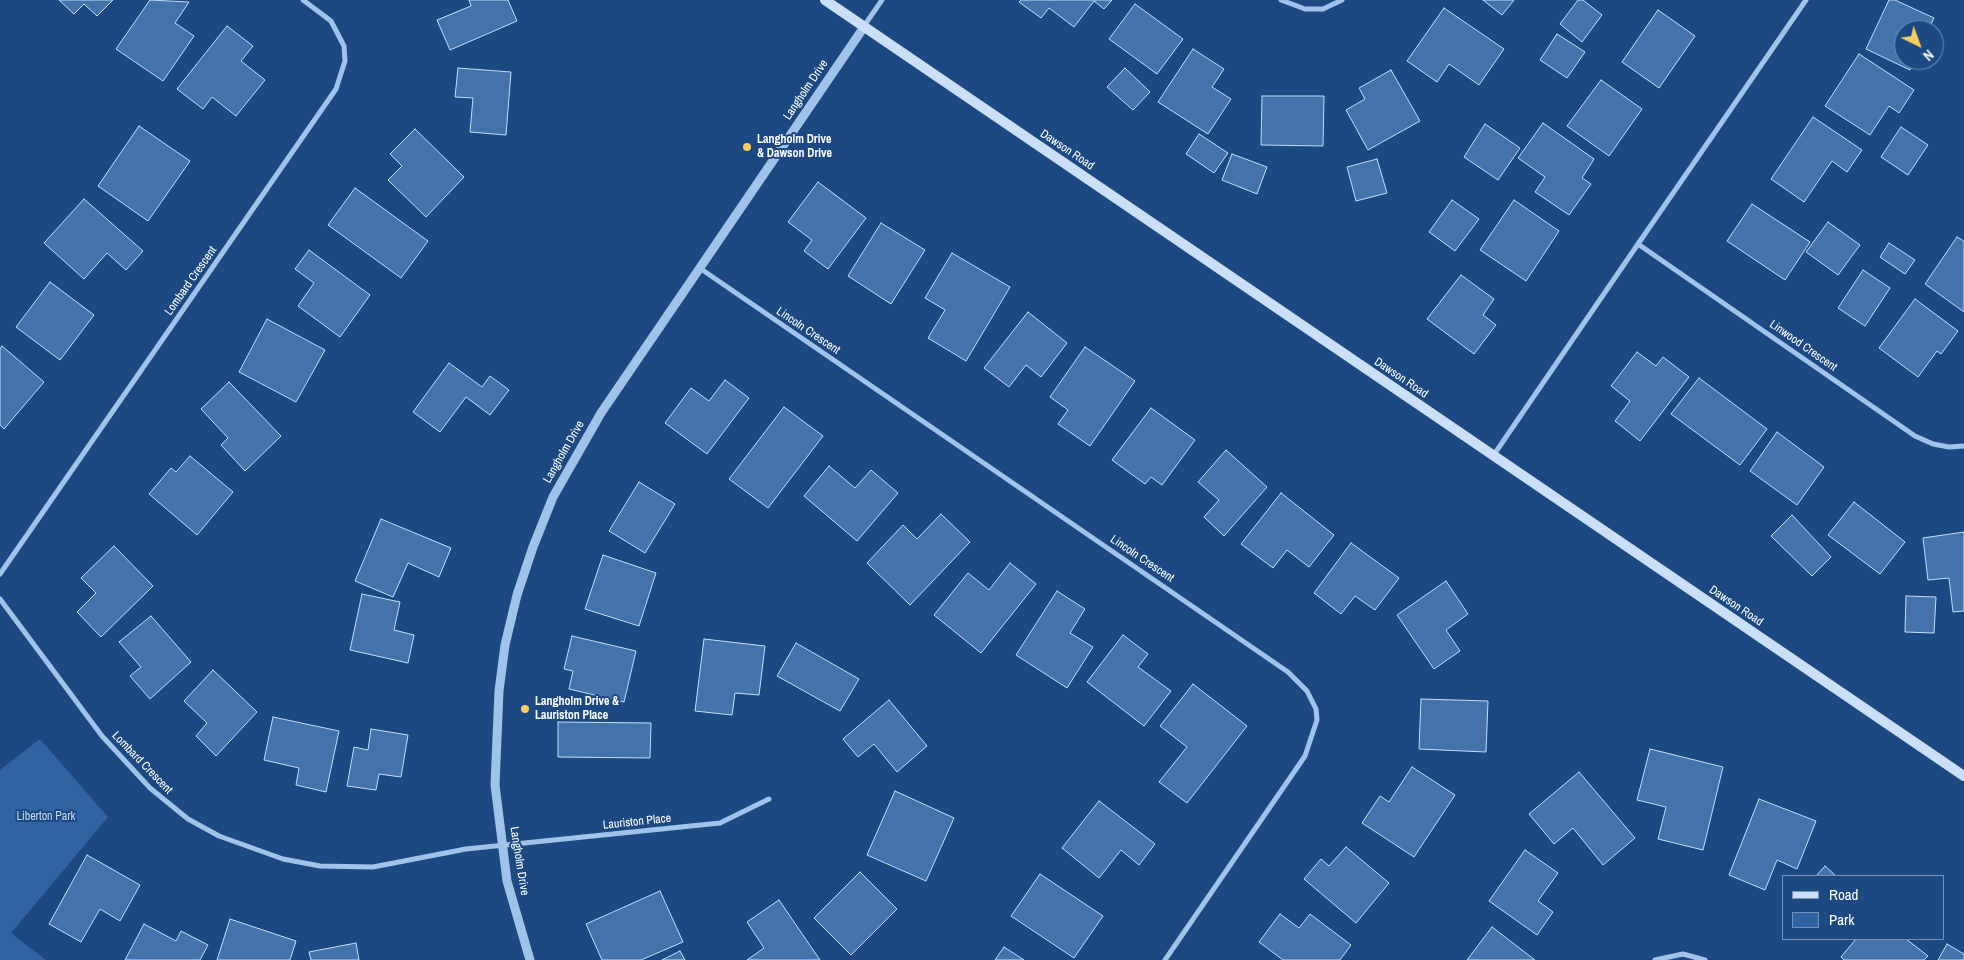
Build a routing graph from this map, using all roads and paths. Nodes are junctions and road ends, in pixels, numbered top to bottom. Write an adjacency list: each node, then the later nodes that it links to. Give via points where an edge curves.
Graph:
1 (303, 0): 12 (street, Lombard Crescent, via 331,22 344,46 345,61 336,89)
2 (825, 0): 7 (main road, Dawson Road)
3 (882, 0): 7 (street)
4 (1281, 0): 5 (street, via 1306,9 1323,8)
5 (1342, 0)
6 (1806, 0): 8 (street)
7 (864, 27): 9 (street, Langholm Drive); 11 (main road, Dawson Road)
8 (1638, 244): 10 (street, Linwood Crescent, via 1914,436 1941,446); 11 (street)
9 (701, 269): 16 (street, Langholm Drive, via 576,454 552,497 530,555 505,645 499,691 495,785); 18 (street, Lincoln Crescent, via 1288,672 1308,691 1317,720 1305,756)
10 (1964, 446)
11 (1493, 456): 14 (main road, Dawson Road)
12 (0, 574)
13 (0, 599): 16 (street, Lombard Crescent, via 84,714 126,764 168,804 219,836 283,859 345,868 373,867 466,849)
14 (1964, 776)
15 (769, 799): 16 (street, Lauriston Place, via 720,823)
16 (502, 847): 17 (street, Langholm Drive, via 508,882)
17 (530, 960)
18 (1165, 960)
19 (1655, 960): 20 (street, via 1683,954)
20 (1705, 960)

